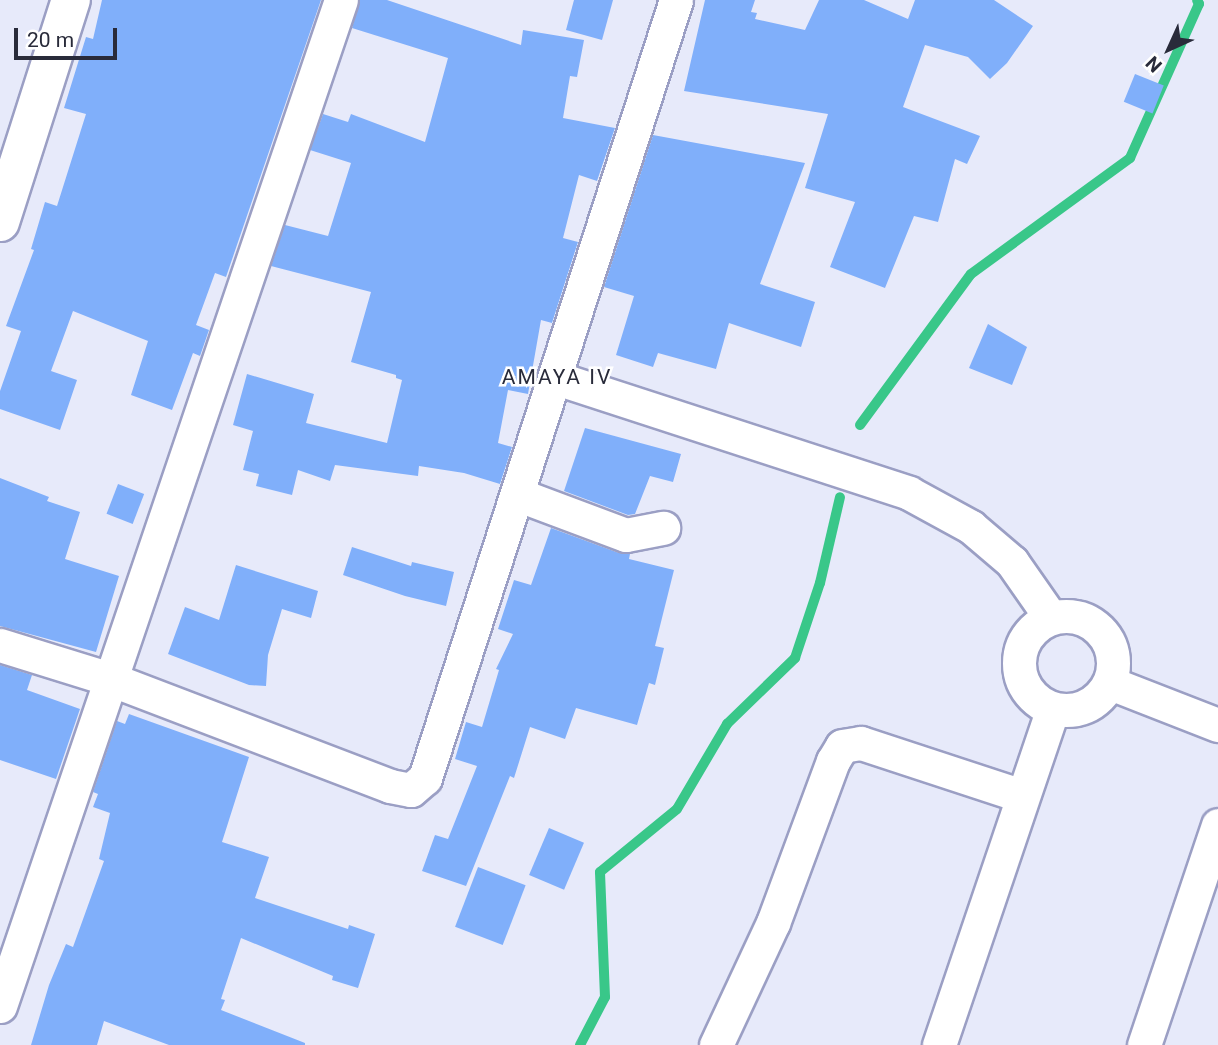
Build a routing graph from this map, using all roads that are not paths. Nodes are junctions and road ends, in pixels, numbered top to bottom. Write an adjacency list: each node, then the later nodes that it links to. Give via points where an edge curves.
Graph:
1 (71, 0): 4 (street)
2 (341, 0): 10 (street)
3 (676, 0): 5 (street)
4 (0, 222)
5 (556, 378): 6 (street); 8 (street, via 909,493 971,527 1012,562)
6 (519, 495): 7 (street, via 626,536); 10 (street, via 425,778 411,790)
7 (663, 528)
8 (1051, 618): 11 (street, via 1078,618 1101,632 1113,656); 12 (street, via 1030,633 1018,657 1030,695)
9 (0, 645): 10 (street)
10 (110, 680): 16 (street)
11 (1110, 683): 12 (street, via 1093,703 1080,709); 13 (street)
12 (1053, 709): 14 (street)
13 (1218, 724)
14 (1022, 796): 17 (street, via 861,743 842,746 773,923); 18 (street)
15 (1218, 825): 19 (street)
16 (0, 1006)
17 (716, 1045)
18 (939, 1045)
19 (1144, 1045)

